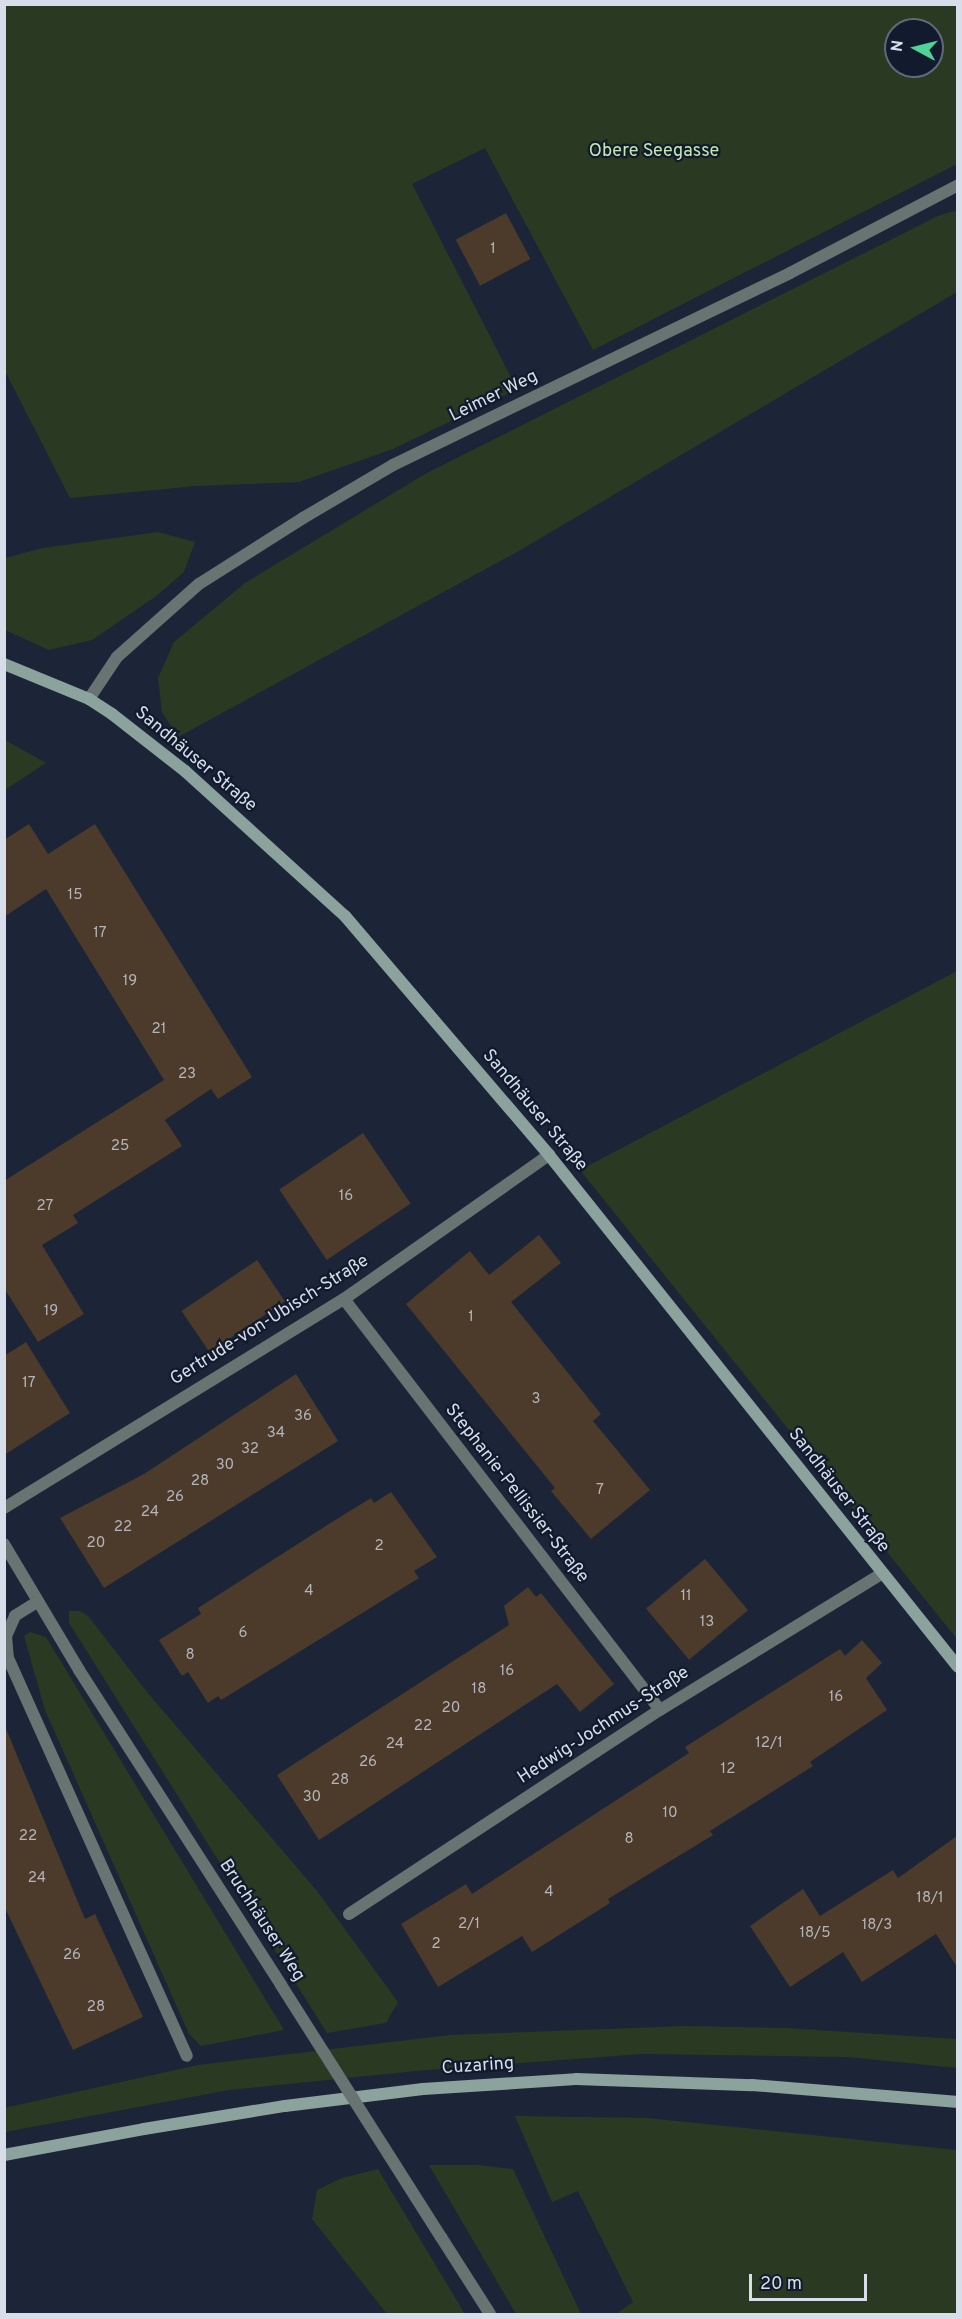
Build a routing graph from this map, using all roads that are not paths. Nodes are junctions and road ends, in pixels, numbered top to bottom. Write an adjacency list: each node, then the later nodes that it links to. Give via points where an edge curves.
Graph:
1 (957, 185): 3 (street, Leimer Weg, via 790,273 393,465 313,512 199,584 117,657)
2 (4, 664): 3 (street, Sandhäuser Straße)
3 (89, 699): 4 (street, Sandhäuser Straße, via 185,771 345,916)
4 (549, 1155): 5 (street, Gertrude-von-Ubisch-Straße); 8 (street, Sandhäuser Straße)
5 (344, 1299): 6 (street, Gertrude-von-Ubisch-Straße); 11 (street, Stephanie-Pellissier-Straße)
6 (4, 1508)
7 (4, 1544): 9 (street, Bruchhäuser Weg)
8 (881, 1574): 10 (street, Sandhäuser Straße); 11 (street, Hedwig-Jochmus-Straße)
9 (37, 1602): 13 (street, via 15,1616 6,1636 8,1658); 16 (street, Bruchhäuser Weg, bridge)
10 (957, 1667)
11 (660, 1710): 12 (street, Hedwig-Jochmus-Straße)
12 (349, 1914)
13 (187, 2056)
14 (957, 2102): 15 (street, Cuzaring, via 752,2085 576,2079 423,2089 285,2106)
15 (4, 2155)
16 (490, 2314)

